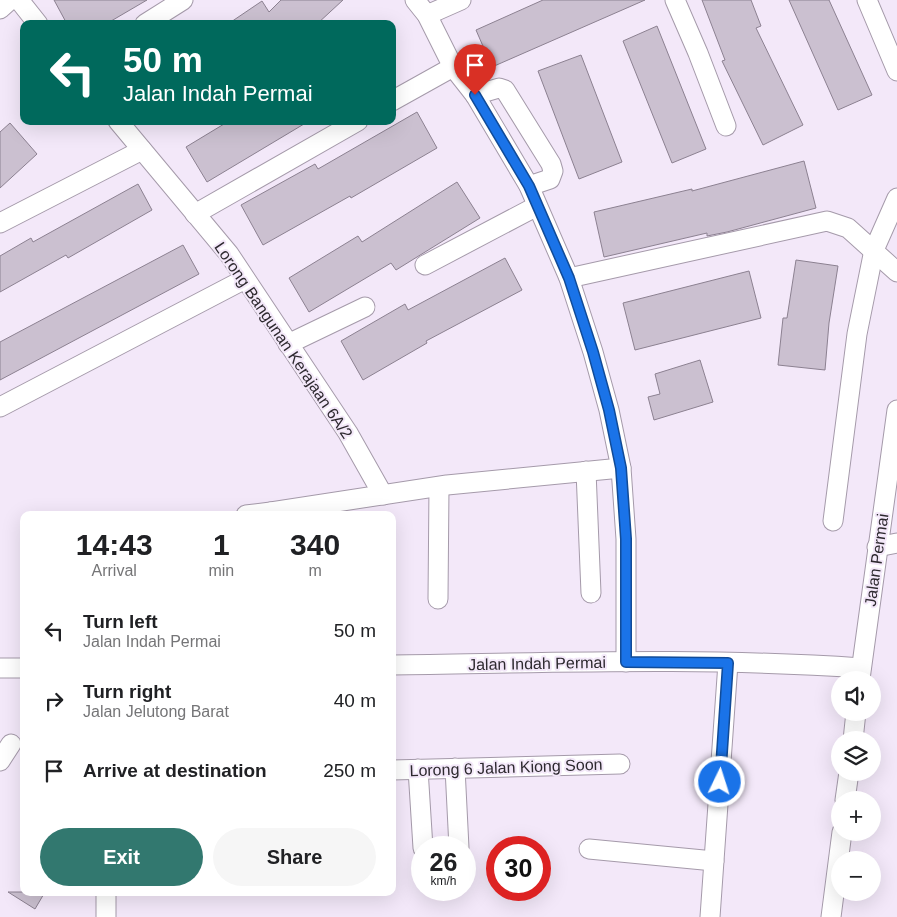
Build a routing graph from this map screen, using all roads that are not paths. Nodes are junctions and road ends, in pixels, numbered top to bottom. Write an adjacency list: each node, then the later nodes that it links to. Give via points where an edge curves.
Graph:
1 (10, 0): 8 (street)
2 (19, 0): 10 (street)
3 (183, 0): 11 (street)
4 (415, 0): 9 (street)
5 (461, 0): 9 (street)
6 (675, 0): 18 (street)
7 (867, 0): 13 (street)
8 (0, 9)
9 (427, 15): 12 (street)
10 (35, 20)
11 (151, 20)
12 (453, 66): 14 (street); 15 (street)
13 (897, 70)
14 (475, 95): 20 (street); 20 (street, via 499,88 506,90 551,164 550,179)
15 (396, 99)
16 (121, 125): 19 (street, Lorong Bangunan Kerajaan 6A/2)
17 (351, 125): 23 (street)
18 (726, 126)
19 (142, 150): 23 (street, Lorong Bangunan Kerajaan 6A/2); 24 (street)
20 (529, 186): 22 (street)
21 (897, 198): 25 (street)
22 (537, 206): 26 (street); 28 (street)
23 (195, 214): 29 (street, Lorong Bangunan Kerajaan 6A/2, via 229,254)
24 (0, 223)
25 (874, 250): 27 (street); 28 (street, via 848,228 827,221); 39 (street, via 858,334)
26 (425, 265)
27 (897, 272)
28 (569, 278): 34 (street, via 609,410)
29 (245, 279): 31 (street, Lorong Bangunan Kerajaan 6A/2); 32 (street)
30 (365, 307): 31 (street)
31 (288, 344): 37 (street, Lorong Bangunan Kerajaan 6A/2, via 348,433)
32 (0, 407)
33 (897, 410): 41 (street, Jalan Permai)
34 (621, 468): 35 (street); 44 (street, via 626,539)
35 (586, 471): 36 (street); 42 (street)
36 (439, 487): 37 (street); 43 (street)
37 (384, 495): 38 (street)
38 (284, 511)
39 (833, 521)
40 (897, 543): 41 (street)
41 (877, 546): 50 (street, Jalan Permai)
42 (591, 593)
43 (438, 600)
44 (626, 662): 45 (street, Jalan Indah Permai); 46 (street, Jalan Indah Permai)
45 (728, 663): 49 (street, Jalan Indah Permai, via 794,663); 61 (street)
46 (396, 665)
47 (0, 668): 48 (street)
48 (20, 668)
49 (843, 671)
50 (861, 671)
51 (11, 744): 52 (street)
52 (0, 761)
53 (620, 764): 54 (street, Lorong 6 Jalan Kiong Soon)
54 (456, 768): 55 (street, Lorong 6 Jalan Kiong Soon); 58 (street)
55 (418, 769): 56 (street, Lorong 6 Jalan Kiong Soon); 57 (street)
56 (396, 770)
57 (421, 836)
58 (459, 836)
59 (841, 841): 65 (street)
60 (589, 850): 61 (street)
61 (714, 861): 64 (street)
62 (106, 896): 63 (street)
63 (106, 917)
64 (710, 917)
65 (831, 917)

